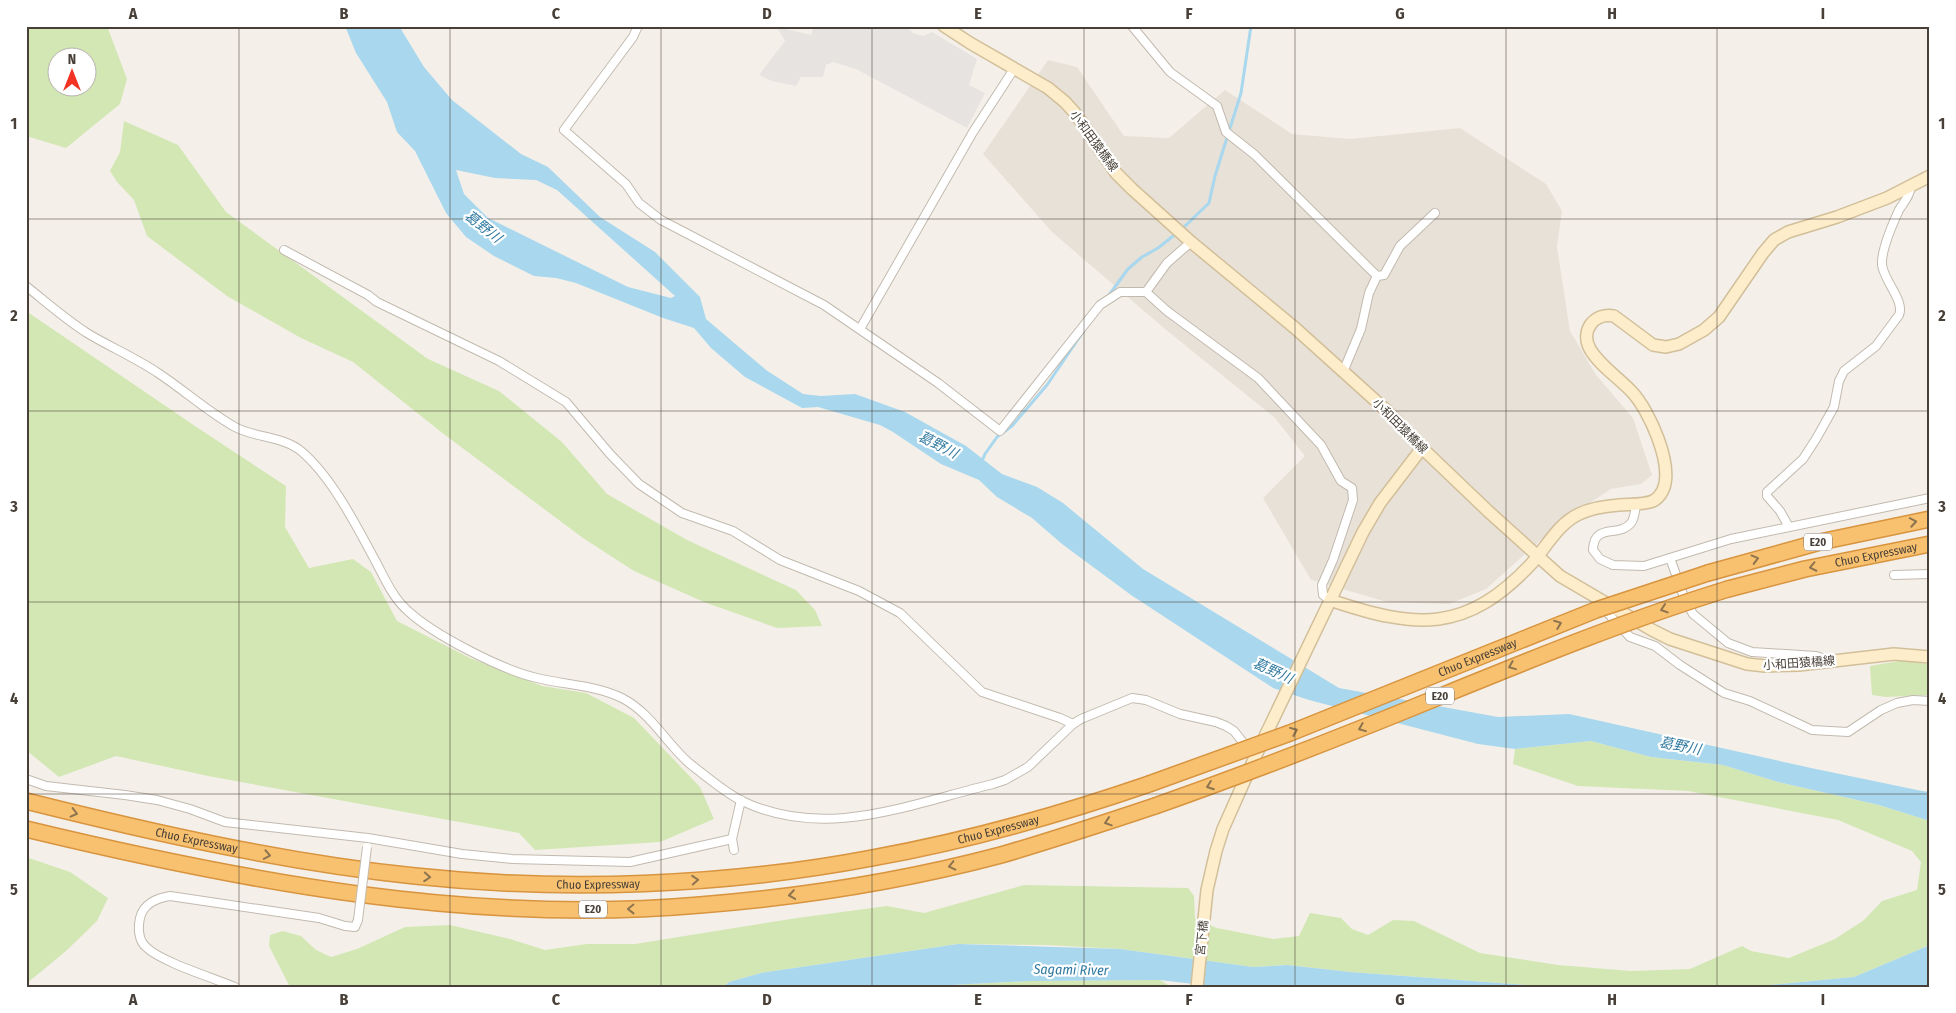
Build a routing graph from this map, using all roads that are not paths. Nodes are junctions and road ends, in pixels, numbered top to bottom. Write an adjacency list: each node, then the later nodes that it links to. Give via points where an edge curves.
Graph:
1 (638, 26): 13 (street, via 564,130 626,184 639,202 661,220 824,305)
2 (944, 26): 4 (street, 小和田猿橋線)
3 (1132, 26): 10 (street, via 1170,72 1217,106 1227,133 1255,155)
4 (1014, 69): 8 (street, 小和田猿橋線, via 1048,88 1065,102 1116,173); 13 (street, via 973,132)
5 (1930, 176): 6 (street)
6 (1911, 186): 17 (street, via 1837,218 1788,232 1774,240 1719,317 1679,344 1653,345 1614,316 1594,320 1587,330 1588,346 1642,404 1666,467 1663,490 1653,501); 19 (street, via 1882,262 1901,311 1876,346 1844,371 1834,407 1816,439 1803,459 1767,492)
7 (1435, 213): 10 (street, via 1400,246 1384,275)
8 (1191, 242): 12 (street, via 1167,263); 14 (street, 小和田猿橋線)
9 (284, 250): 30 (street, via 377,302 499,361 566,402 639,484 682,514 733,531 780,560 859,591 900,613 982,692)
10 (1377, 276): 14 (street, via 1369,293 1361,329)
11 (26, 286): 33 (street, via 86,332 156,371 239,429 300,450 347,511 391,591 408,611 454,642 516,673 623,698 658,728 688,762)
12 (1146, 292): 13 (street, via 1120,292 1100,305 1000,431); 26 (street, via 1258,378 1321,445 1341,481 1352,488 1353,500 1322,584 1323,595)
13 (860, 329)
14 (1343, 372): 15 (street, 小和田猿橋線)
15 (1422, 448): 21 (street, 小和田猿橋線); 26 (street, 宮下橋, via 1380,503)
16 (1930, 498): 19 (street)
17 (1636, 504): 21 (street, via 1606,506 1576,515 1561,527); 22 (street, via 1630,525 1597,537 1595,553 1605,562 1623,566 1644,566)
18 (1930, 519): 34 (highway, Chuo Expressway / E20, one-way to 18, bridge, via 271,856 417,876 592,884 697,880 871,859 998,831 1150,784 1299,729 1596,610 1708,573 1820,542)
19 (1789, 527): 22 (street, via 1731,539)
20 (1930, 544): 35 (highway, Chuo Expressway / E20, one-way to 35, bridge, via 1805,569 1660,610 1300,753 1155,806 999,855 876,882 698,906 616,909 473,906 344,892 174,863)
21 (1537, 557): 25 (street, 小和田猿橋線); 26 (street, via 1492,599 1448,618 1423,621 1394,619)
22 (1670, 558): 28 (street, via 1693,614 1728,643 1752,652 1816,656)
23 (1930, 574): 24 (street)
24 (1894, 575)
25 (1591, 595): 28 (street, 小和田猿橋線, via 1670,639 1747,664 1782,666); 29 (street, via 1630,637 1655,646 1724,693 1750,701 1812,730 1848,732 1897,702)
26 (1330, 600): 31 (street, 宮下橋)
27 (1930, 657): 28 (street, 小和田猿橋線, via 1894,654)
28 (1832, 662)
29 (1930, 701)
30 (1073, 724): 31 (street, via 1137,698 1226,726); 33 (street, via 1028,767 1005,780 875,814 816,820 786,816)
31 (1255, 757): 40 (street, 宮下橋, via 1216,851 1207,890)
32 (26, 779): 37 (street, via 46,786 157,800 225,822)
33 (740, 800): 36 (street)
34 (26, 801)
35 (26, 829)
36 (732, 839): 37 (street, via 630,862 487,857); 38 (street)
37 (368, 842): 39 (street, bridge, via 355,927 319,918 170,896 148,905 140,917 138,933 145,947)
38 (734, 850)
39 (235, 987)
40 (1198, 987)

